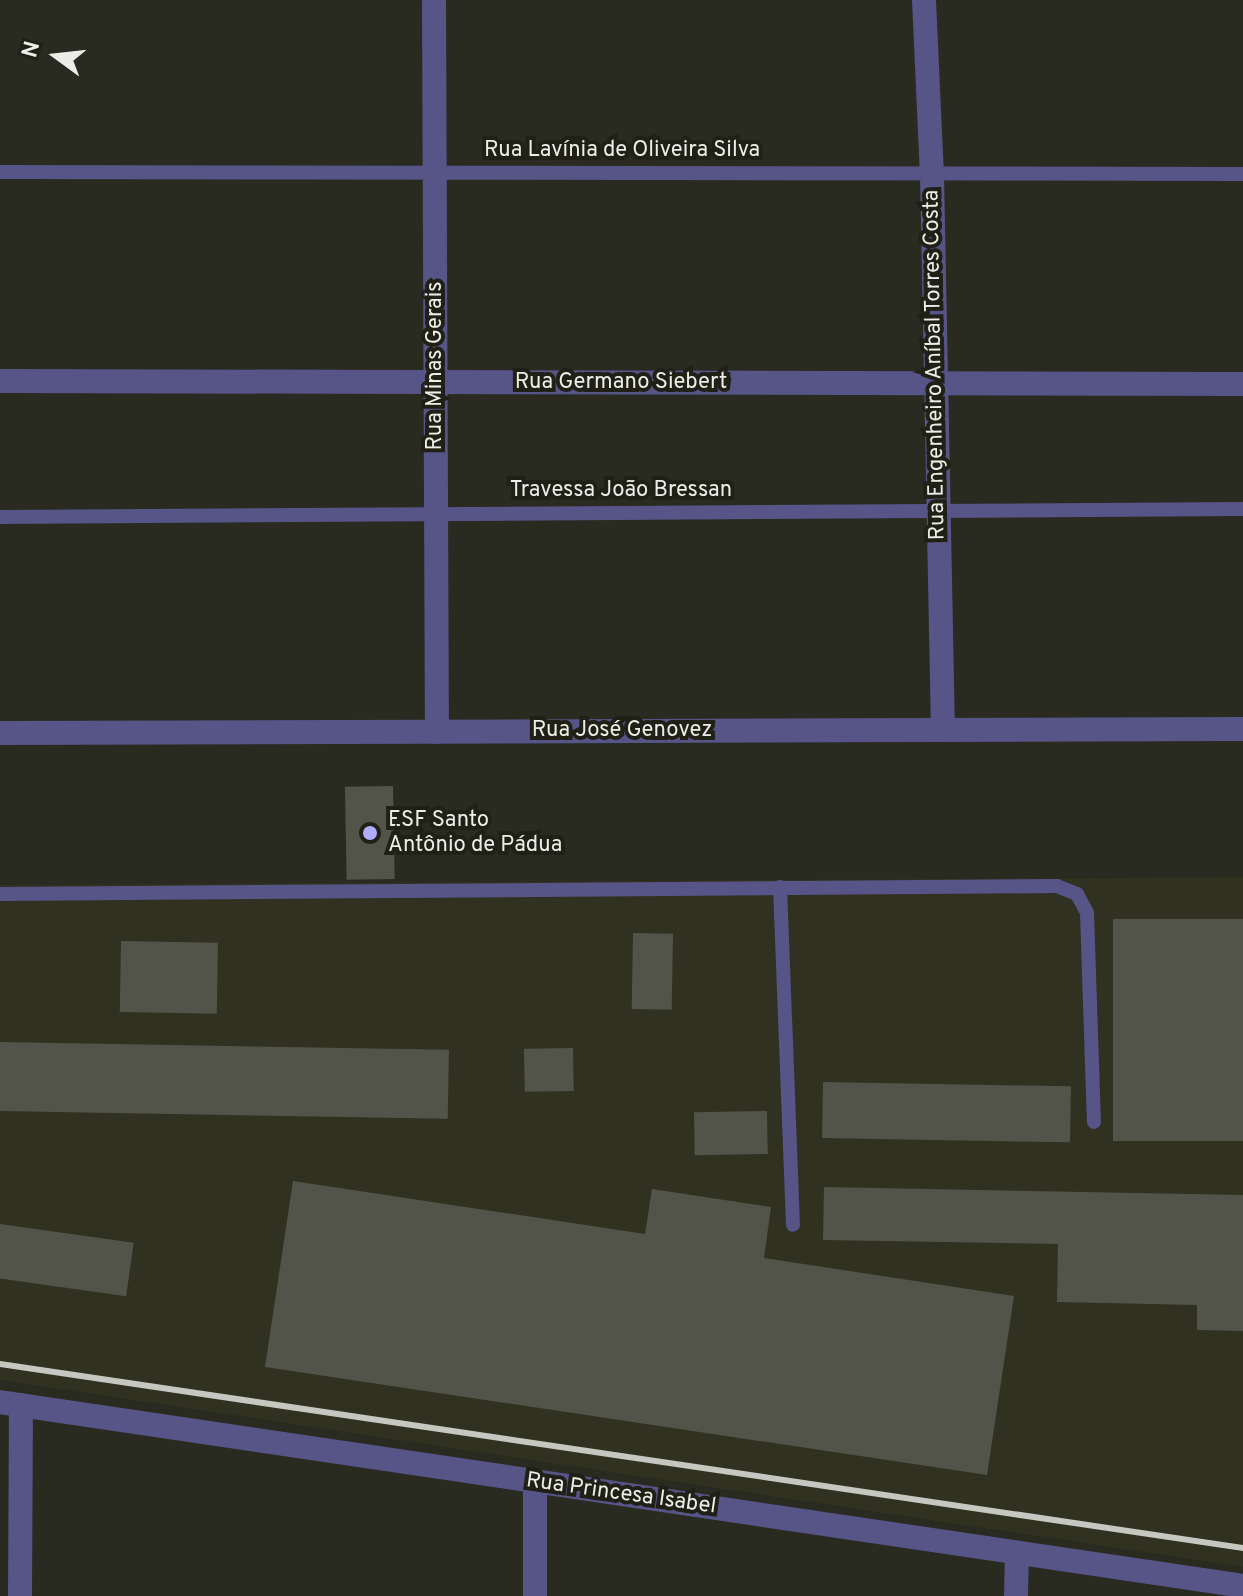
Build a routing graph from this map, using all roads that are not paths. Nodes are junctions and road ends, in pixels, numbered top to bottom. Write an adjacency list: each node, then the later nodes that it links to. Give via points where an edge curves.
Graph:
1 (434, 0): 4 (street, Rua Minas Gerais)
2 (924, 0): 5 (street, Rua Engenheiro Aníbal Torres Costa)
3 (0, 172): 4 (lane, Rua Lavínia de Oliveira Silva)
4 (435, 172): 5 (lane, Rua Lavínia de Oliveira Silva); 8 (street, Rua Minas Gerais)
5 (932, 174): 6 (lane, Rua Lavínia de Oliveira Silva); 9 (street, Rua Engenheiro Aníbal Torres Costa)
6 (1243, 174)
7 (0, 381): 8 (street, Rua Germano Siebert)
8 (436, 382): 9 (street, Rua Germano Siebert); 13 (street, Rua Minas Gerais)
9 (937, 384): 10 (street, Rua Germano Siebert); 12 (street, Rua Engenheiro Aníbal Torres Costa)
10 (1243, 384)
11 (1243, 509): 12 (lane, Travessa João Bressan)
12 (937, 511): 13 (lane, Travessa João Bressan); 16 (street, Rua Engenheiro Aníbal Torres Costa)
13 (436, 514): 14 (lane, Travessa João Bressan); 17 (street, Rua Minas Gerais)
14 (0, 517)
15 (1243, 729): 16 (street, Rua José Genovez)
16 (943, 730): 17 (street, Rua José Genovez)
17 (437, 732): 18 (street, Rua José Genovez)
18 (0, 733)
19 (780, 887): 20 (lane); 21 (lane, via 1057,886 1077,894 1087,913); 22 (lane)
20 (0, 894)
21 (1094, 1122)
22 (793, 1225)
23 (10, 1404): 24 (street, Rua Princesa Isabel); 27 (street)
24 (535, 1481): 25 (street, Rua Princesa Isabel); 28 (street)
25 (1017, 1553): 26 (street, Rua Princesa Isabel); 29 (street)
26 (1243, 1586)
27 (20, 1596)
28 (535, 1596)
29 (1016, 1596)

